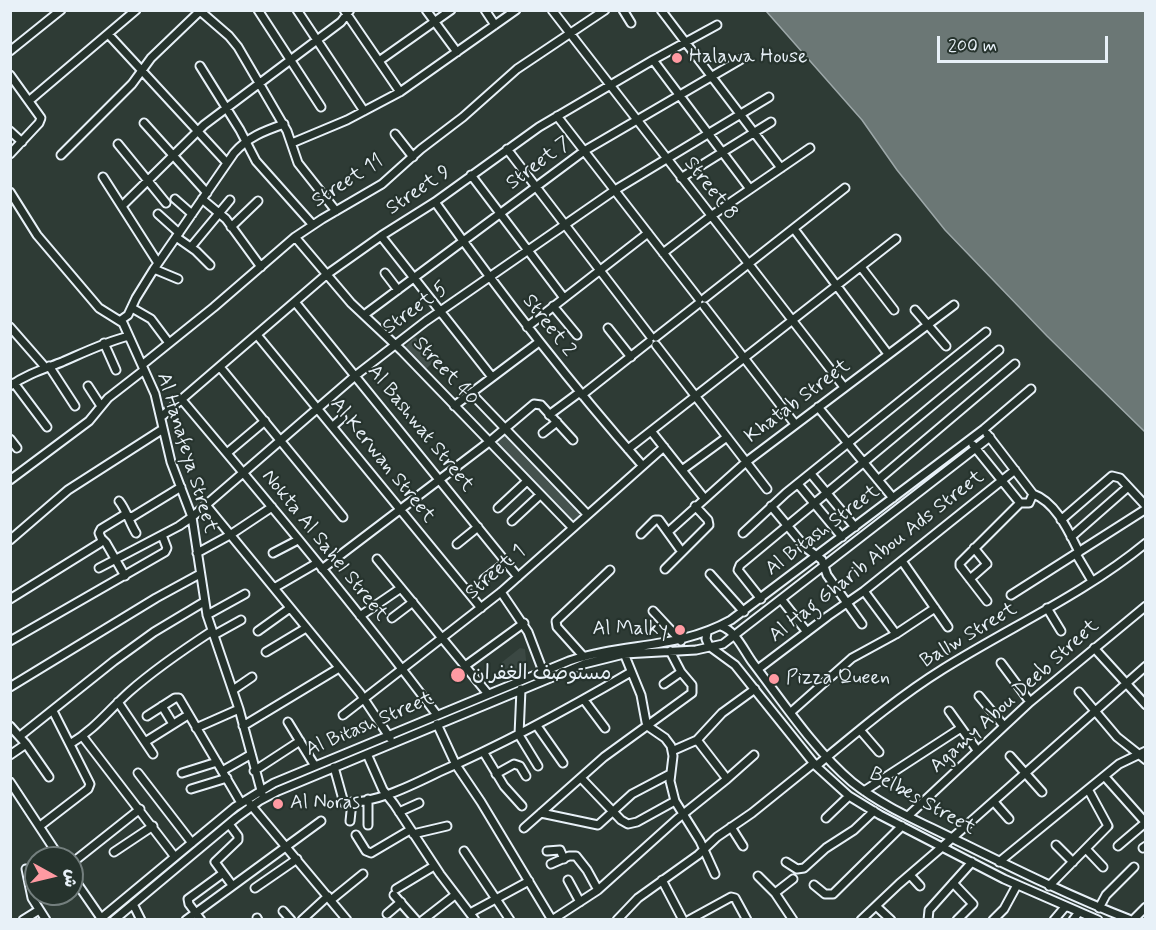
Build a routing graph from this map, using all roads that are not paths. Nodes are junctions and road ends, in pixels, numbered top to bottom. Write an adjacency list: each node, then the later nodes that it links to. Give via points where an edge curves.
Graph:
1 (61, 10): 23 (street)
2 (136, 10): 20 (street)
3 (258, 10): 26 (street)
4 (297, 10): 21 (street)
5 (426, 10): 15 (street)
6 (451, 10): 15 (street)
7 (485, 10): 17 (street)
8 (516, 10): 17 (street)
9 (552, 10): 19 (street, Street 8)
10 (605, 10): 19 (street, Street 11)
11 (623, 10): 16 (street)
12 (661, 10): 22 (street)
13 (200, 11): 30 (street); 33 (street, via 234,41)
14 (347, 12): 21 (street, via 341,22); 28 (street)
15 (435, 22): 24 (street); 28 (street)
16 (631, 22)
17 (495, 25): 24 (street)
18 (717, 25): 22 (street, Street 9)
19 (569, 34): 34 (street, Street 8); 64 (street, Street 11, via 517,69)
20 (109, 35): 30 (street); 38 (street)
21 (317, 40): 26 (street); 41 (street)
22 (684, 42): 27 (street, Street 9); 32 (street)
23 (10, 51)
24 (457, 52): 35 (street)
25 (745, 57): 32 (street, Street 7)
26 (291, 59): 33 (street); 39 (street)
27 (653, 60): 34 (street, Street 9); 36 (street)
28 (379, 61): 35 (street)
29 (200, 66): 40 (street)
30 (142, 70): 48 (street); 63 (street)
31 (10, 75): 38 (street)
32 (711, 77): 36 (street, Street 7); 42 (street)
33 (260, 83): 40 (street); 47 (street)
34 (609, 86): 43 (street, Street 9); 44 (street, Street 8)
35 (400, 92): 41 (street)
36 (680, 96): 44 (street, Street 7); 50 (street)
37 (769, 97): 42 (street, Street 5)
38 (30, 100): 54 (street, via 41,120)
39 (321, 106)
40 (226, 108): 48 (street); 53 (street)
41 (364, 111): 55 (street)
42 (740, 114): 50 (street, Street 5); 51 (street)
43 (557, 116): 58 (street, Street 9); 59 (street)
44 (636, 121): 59 (street, Street 7); 65 (street, Street 8)
45 (771, 122): 51 (street)
46 (144, 123): 62 (street)
47 (284, 124): 53 (street); 55 (street)
48 (197, 130): 62 (street); 66 (street)
49 (10, 131): 54 (street)
50 (708, 133): 60 (street); 65 (street, Street 5)
51 (754, 133): 60 (street); 67 (street)
52 (395, 134): 64 (street)
53 (246, 141): 66 (street); 90 (street, via 256,161)
54 (22, 142): 61 (street)
55 (292, 143): 84 (street, via 298,163)
56 (118, 144): 71 (street)
57 (810, 148): 67 (street)
58 (507, 149): 68 (street, Street 9); 72 (street)
59 (584, 151): 72 (street, Street 7); 75 (street)
60 (722, 152): 70 (street); 74 (street)
61 (10, 154)
62 (172, 154): 71 (street); 77 (street)
63 (61, 155)
64 (413, 156): 84 (street, Street 11, via 382,184)
65 (666, 159): 70 (street, Street 8); 75 (street, Street 5)
66 (227, 163): 77 (street)
67 (781, 168): 74 (street)
68 (471, 175): 81 (street, Street 9); 88 (street)
69 (103, 177): 83 (street)
70 (681, 178): 89 (street, Street 8)
71 (148, 180): 82 (street); 83 (street)
72 (536, 187): 88 (street, Street 7); 91 (street)
73 (845, 188): 93 (street)
74 (750, 189): 89 (street)
75 (615, 190): 91 (street, Street 5); 94 (street)
76 (10, 192): 126 (street, via 37,235 99,308)
77 (204, 196): 85 (street); 87 (street)
78 (175, 199): 87 (street)
79 (230, 200): 85 (street)
80 (258, 201): 92 (street)
81 (435, 202): 96 (street, Street 9); 99 (street, Street 2)
82 (166, 203)
83 (122, 206): 105 (street)
84 (336, 211): 90 (street, Street 11)
85 (219, 212): 92 (street); 100 (street)
86 (158, 214): 95 (street)
87 (192, 214): 95 (street)
88 (501, 214): 99 (street, Street 7); 101 (street)
89 (711, 216): 102 (street); 103 (street, Street 8)
90 (313, 225): 97 (street, Street 11)
91 (565, 225): 101 (street, Street 5); 108 (street)
92 (231, 227): 106 (street)
93 (794, 229): 103 (street); 114 (street)
94 (648, 233): 102 (street); 108 (street)
95 (178, 235): 100 (street); 105 (street)
96 (381, 236): 110 (street, Street 9); 111 (street)
97 (295, 237): 106 (street, Street 11); 110 (street, Street 40)
98 (896, 239): 107 (street)
99 (463, 242): 111 (street, Street 7); 112 (street, Street 2)
100 (191, 246): 104 (street)
101 (528, 250): 112 (street, Street 5); 116 (street)
102 (663, 253): 118 (street)
103 (748, 264): 118 (street); 127 (street, Street 8)
104 (210, 265)
105 (156, 266): 113 (street); 121 (street)
106 (261, 267): 139 (street, Street 11)
107 (861, 267): 114 (street); 122 (street)
108 (600, 270): 116 (street); 136 (street)
109 (385, 273): 115 (street)
110 (326, 275): 117 (street, Street 9); 125 (street, Street 40)
111 (414, 278): 115 (street, Street 7); 124 (street)
112 (489, 278): 124 (street, Street 5); 130 (street, Street 2)
113 (178, 279)
114 (837, 286): 127 (street); 143 (street)
115 (398, 290): 125 (street, Street 7)
116 (564, 298): 120 (street)
117 (295, 302): 133 (street, Street 9); 151 (street, Al Bashwat Street)
118 (702, 302): 136 (street); 145 (street)
119 (954, 304): 128 (street, Khatab Street)
120 (553, 306): 130 (street); 134 (street)
121 (132, 308): 126 (street); 139 (street, via 151,319)
122 (894, 310)
123 (915, 310): 128 (street)
124 (440, 311): 140 (street, Street 5); 152 (street)
125 (364, 315): 140 (street, Street 40)
126 (122, 320): 135 (street, Al Hanafeya Street)
127 (792, 320): 145 (street); 155 (street, Street 8)
128 (927, 324): 141 (street); 143 (street, Khatab Street)
129 (10, 327): 147 (street)
130 (527, 327): 137 (street, Street 2)
131 (608, 328): 144 (street)
132 (986, 332): 186 (street)
133 (256, 335): 148 (street, Street 9); 165 (street, Al Kerwan Street)
134 (577, 335)
135 (129, 336): 138 (street); 149 (street, Al Hanafeya Street)
136 (653, 340): 144 (street); 159 (street)
137 (539, 342): 152 (street); 158 (street, Street 2)
138 (104, 343): 147 (street); 150 (street)
139 (169, 344): 149 (street, Street 11)
140 (395, 344): 151 (street, Street 5); 163 (street, Street 40)
141 (946, 346)
142 (999, 350): 193 (street)
143 (888, 354): 155 (street, Khatab Street)
144 (631, 357): 158 (street)
145 (744, 358): 159 (street); 171 (street)
146 (1015, 364): 201 (street)
147 (47, 367): 153 (street); 161 (street)
148 (220, 367): 160 (street, Street 9); 169 (street)
149 (143, 368): 162 (street, Street 11); 167 (street, Al Hanafeya Street)
150 (116, 370)
151 (355, 376): 165 (street, Street 5); 200 (street, Al Bashwat Street)
152 (492, 377): 157 (street)
153 (12, 385): 173 (street)
154 (88, 386): 162 (street)
155 (844, 387): 164 (street, Khatab Street)
156 (1031, 389): 176 (street, Al Bitash Street)
157 (471, 393): 163 (street); 174 (street, Street 40)
158 (581, 394): 166 (street); 190 (street, Street 2)
159 (696, 396): 177 (street); 179 (street)
160 (182, 400): 167 (street, Street 9); 191 (street, Nokta Al Sahel Street)
161 (75, 406)
162 (101, 406): 199 (street, Street 11, via 89,422)
163 (454, 406): 185 (street, Street 40)
164 (818, 407): 171 (street, Khatab Street); 186 (street)
165 (318, 408): 172 (street, Al Kerwan Street); 182 (street, Street 5)
166 (549, 415): 170 (street); 174 (street, via 541,405 534,404)
167 (161, 417): 175 (street, Al Hanafeya Street)
168 (342, 418): 172 (street)
169 (265, 421): 182 (street); 191 (street)
170 (557, 422): 178 (street); 183 (street)
171 (795, 424): 192 (street, Khatab Street)
172 (333, 426): 222 (street, Al Kerwan Street)
173 (47, 427)
174 (505, 428): 185 (street); 223 (street, Street 40)
175 (163, 429): 205 (street, Al Hanafeya Street); 242 (street, via 68,490)
176 (984, 429): 180 (street); 184 (street, Al Bitash Street)
177 (651, 431): 187 (street); 190 (street)
178 (543, 433)
179 (727, 437): 192 (street); 195 (street)
180 (990, 437): 189 (street, Al Bitash Street); 196 (street)
181 (10, 439): 188 (street)
182 (280, 440): 197 (street, Street 5); 226 (street)
183 (573, 440)
184 (969, 440): 189 (street); 212 (street, Al Bitash Street)
185 (489, 442): 200 (street); 202 (street, Street 40)
186 (848, 444): 193 (street); 198 (street)
187 (664, 447): 194 (street, Street 1); 195 (street)
188 (17, 448)
189 (976, 448): 203 (street); 256 (street, Al Bitash Street)
190 (628, 449): 194 (street, Street 2)
191 (227, 453): 197 (street, Nokta Al Sahel Street)
192 (746, 462): 207 (street); 211 (street, Khatab Street)
193 (864, 463): 201 (street); 208 (street)
194 (642, 465): 223 (street, Street 1)
195 (682, 470): 211 (street)
196 (1015, 470): 203 (street, Al Hag Gharib Abou Ads Street); 209 (street)
197 (243, 472): 216 (street, Street 5); 219 (street, Nokta Al Sahel Street)
198 (811, 474): 204 (street); 208 (street)
199 (10, 480)
200 (440, 480): 222 (street); 230 (street, Al Bashwat Street)
201 (878, 480): 212 (street)
202 (527, 481): 210 (street, Street 40); 220 (street)
203 (1002, 481): 214 (street); 254 (street, Al Hag Gharib Abou Ads Street)
204 (798, 484): 215 (street); 218 (street)
205 (181, 487): 224 (street); 225 (street, Al Hanafeya Street)
206 (1128, 487): 221 (street); 227 (street, via 1112,476); 240 (street)
207 (767, 489)
208 (827, 493): 215 (street); 232 (street)
209 (1033, 494): 214 (street, via 1029,503); 227 (street, via 1045,500)
210 (540, 495): 228 (street); 231 (street, Street 40)
211 (704, 498): 217 (street, Khatab Street)
212 (893, 498): 232 (street, Al Bitash Street)
213 (119, 501): 224 (street)
214 (1020, 503): 246 (street)
215 (814, 504): 229 (street); 239 (street)
216 (206, 505): 225 (street, Street 5); 238 (street)
217 (695, 506): 233 (street, Khatab Street); 247 (street, via 709,525)
218 (771, 506): 229 (street); 235 (street)
219 (272, 507): 238 (street); 243 (street, Nokta Al Sahel Street)
220 (498, 508)
221 (1146, 508): 249 (street)
222 (400, 510): 257 (street); 282 (street, Al Kerwan Street)
223 (587, 514): 231 (street, Street 1)
224 (128, 517): 234 (street); 241 (street, via 123,516 100,530)
225 (192, 517): 237 (street, Street 5); 248 (street, Al Hanafeya Street)
226 (343, 517)
227 (1061, 520): 240 (street)
228 (512, 521)
229 (787, 526): 251 (street); 276 (street, via 738,567)
230 (478, 527): 245 (street); 255 (street, Al Bashwat Street)
231 (572, 527): 264 (street, Street 1)
232 (855, 527): 239 (street, Al Bitash Street)
233 (668, 532): 236 (street, via 657,519); 247 (street)
234 (136, 533)
235 (743, 533)
236 (641, 534)
237 (162, 535): 253 (street, Street 5); 263 (street, via 165,552)
238 (230, 535): 248 (street); 268 (street)
239 (842, 537): 251 (street, Al Bitash Street)
240 (1071, 537): 249 (street)
241 (102, 539): 253 (street); 275 (street)
242 (10, 540)
243 (298, 540): 250 (street); 257 (street, Nokta Al Sahel Street)
244 (1146, 543): 267 (street, Ballw Street)
245 (458, 544)
246 (974, 548): 266 (street, via 960,563); 266 (street, via 987,564)
247 (682, 552): 259 (street)
248 (197, 553): 261 (street, Al Hanafeya Street)
249 (1077, 553): 267 (street); 273 (street)
250 (273, 554)
251 (817, 556): 256 (street); 276 (street, Al Bitash Street)
252 (377, 559): 269 (street)
253 (116, 560): 258 (street, Street 5); 263 (street)
254 (902, 561): 270 (street, Al Hag Gharib Abou Ads Street); 283 (street)
255 (506, 562): 264 (street, Al Bashwat Street); 265 (street)
256 (824, 565): 274 (street, Al Bitash Street); 280 (street)
257 (319, 566): 268 (street); 289 (street, Nokta Al Sahel Street)
258 (99, 568)
259 (665, 568)
260 (610, 570): 312 (street, via 556,621)
261 (200, 574): 278 (street, Al Hanafeya Street); 326 (street)
262 (710, 574): 287 (street)
263 (125, 576): 305 (street)
264 (519, 577): 271 (street, Street 1)
265 (484, 579)
266 (970, 579): 277 (street)
267 (1092, 581): 284 (street, Ballw Street)
268 (274, 588): 285 (street)
269 (401, 588): 279 (street); 289 (street)
270 (864, 591): 280 (street, Al Hag Gharib Abou Ads Street); 302 (street)
271 (501, 592): 282 (street, Street 1); 292 (street)
272 (245, 594): 288 (street)
273 (1011, 595)
274 (781, 598): 300 (street); 303 (street, Al Bitash Street)
275 (10, 599)
276 (761, 599): 287 (street, Al Bitash Street)
277 (987, 601)
278 (204, 602): 288 (street, Al Hanafeya Street); 340 (street, via 154,632)
279 (412, 602): 290 (street); 304 (street)
280 (847, 603): 293 (street); 300 (street, Al Hag Gharib Abou Ads Street)
281 (1146, 606): 308 (street, Agamy Abou Deeb Street)
282 (481, 608): 304 (street, Street 1)
283 (935, 608): 295 (street); 302 (street)
284 (1047, 608): 298 (street); 359 (street, Ballw Street, via 942,670)
285 (290, 609): 296 (street); 297 (street)
286 (653, 611): 306 (street)
287 (744, 612): 294 (street, Al Bitash Street)
288 (207, 615): 301 (street, Al Hanafeya Street)
289 (360, 616): 317 (street, Nokta Al Sahel Street)
290 (392, 618)
291 (241, 620): 301 (street)
292 (524, 623): 314 (street); 319 (street)
293 (862, 624)
294 (721, 626): 299 (street, Al Bitash Street); 303 (street, Belbes Street)
295 (948, 627)
296 (306, 628): 311 (street); 316 (street)
297 (258, 631)
298 (1061, 631)
299 (707, 632): 306 (street, Al Bitash Street); 307 (street)
300 (807, 632): 318 (street, Al Hag Gharib Abou Ads Street)
301 (213, 633): 329 (street, Al Hanafeya Street); 335 (street, via 165,662)
302 (896, 634): 343 (street, via 852,658)
303 (734, 636): 307 (street, Al Bitash Street); 318 (street, Belbes Street)
304 (442, 639): 314 (street); 317 (street, Street 1)
305 (10, 641)
306 (681, 641): 309 (street, Al Bitash Street)
307 (711, 648): 310 (street, Al Bitash Street); 328 (street, Belbes Street, via 735,665)
308 (1094, 648): 325 (street); 336 (street, Agamy Abou Deeb Street)
309 (623, 651): 310 (street, Al Bitash Street); 312 (street, Al Bitash Street); 320 (street); 323 (street, Al Bitash Street)
310 (670, 651): 321 (street)
311 (266, 652)
312 (583, 656): 319 (street, Al Bitash Street)
313 (1001, 663): 336 (street)
314 (465, 666): 331 (street)
315 (1146, 666): 325 (street)
316 (339, 668): 333 (street); 353 (street)
317 (403, 669): 333 (street, Street 1); 345 (street, Nokta Al Sahel Street)
318 (758, 669): 343 (street, Belbes Street)
319 (543, 670): 323 (street); 331 (street, Al Bitash Street)
320 (631, 672): 334 (street); 351 (street)
321 (681, 672): 324 (street); 351 (street, via 692,685 692,693)
322 (252, 677): 329 (street)
323 (545, 679): 327 (street, Al Bitash Street)
324 (664, 684)
325 (1126, 684): 337 (street); 342 (street)
326 (10, 687)
327 (521, 689): 350 (street, Al Bitash Street); 360 (street)
328 (755, 689): 364 (street, via 722,712); 386 (street, Belbes Street)
329 (232, 690): 339 (street, Al Hanafeya Street)
330 (1079, 692): 342 (street)
331 (488, 694): 345 (street, Al Bitash Street)
332 (980, 696): 355 (street)
333 (364, 699): 347 (street, Street 1); 363 (street)
334 (584, 699): 354 (street); 357 (street)
335 (118, 702): 362 (street); 366 (street)
336 (1030, 702): 355 (street, Agamy Abou Deeb Street)
337 (1146, 705)
338 (162, 706): 344 (street, via 178,698); 346 (street); 349 (street)
339 (239, 709): 353 (street, Al Hanafeya Street); 356 (street)
340 (53, 711): 361 (street); 368 (street)
341 (949, 711): 358 (street)
342 (1095, 711): 373 (street, via 1117,737); 393 (street)
343 (791, 712): 380 (street, Belbes Street)
344 (188, 714): 349 (street); 356 (street)
345 (437, 715): 363 (street, Al Bitash Street)
346 (147, 716)
347 (343, 716)
348 (288, 722): 365 (street)
349 (173, 724): 366 (street)
350 (437, 724): 363 (street, Al Bitash Street); 384 (street)
351 (647, 725): 370 (street, via 665,738); 398 (street)
352 (10, 726): 361 (street)
353 (243, 726): 377 (street, Al Hanafeya Street)
354 (537, 726): 360 (street); 383 (street)
355 (1005, 726): 369 (street, Agamy Abou Deeb Street)
356 (196, 728): 382 (street)
357 (605, 728)
358 (961, 728): 369 (street); 405 (street)
359 (861, 730): 371 (street); 380 (street, Ballw Street)
360 (519, 735): 372 (street); 385 (street)
361 (20, 736): 367 (street)
362 (83, 737): 368 (street); 419 (street)
363 (391, 739): 375 (street, Al Bitash Street); 387 (street, Al Bitash Street)
364 (697, 740): 370 (street); 401 (street)
365 (300, 741): 387 (street); 390 (street)
366 (145, 742): 374 (street)
367 (26, 744): 376 (street); 397 (street)
368 (70, 744): 433 (street, via 90,784)
369 (977, 750): 425 (street, Agamy Abou Deeb Street)
370 (672, 752): 395 (street)
371 (879, 752)
372 (484, 753): 384 (street); 394 (street)
373 (1142, 753): 381 (street); 399 (street, via 1119,764)
374 (153, 754)
375 (367, 754): 388 (street, Al Bitash Street); 408 (street)
376 (10, 755)
377 (250, 755): 389 (street); 390 (street, Al Hanafeya Street)
378 (754, 755): 401 (street)
379 (1010, 756): 393 (street)
380 (827, 758): 386 (street, Ballw Street); 405 (street, Belbes Street)
381 (1146, 760)
382 (217, 762): 389 (street); 392 (street)
383 (563, 763)
384 (456, 765): 408 (street); 475 (street)
385 (538, 765)
386 (815, 765): 409 (street, Belbes Street); 437 (street, Ballw Street)
387 (315, 766): 404 (street, Al Bitash Street)
388 (334, 767): 410 (street, Al Bitash Street); 414 (street, via 342,802)
389 (222, 771): 400 (street)
390 (254, 771): 404 (street, Al Hanafeya Street)
391 (138, 773): 442 (street)
392 (182, 773)
393 (1025, 773): 407 (street); 415 (street)
394 (496, 774): 396 (street, via 514,764); 418 (street)
395 (670, 774): 413 (street); 420 (street, via 637,790)
396 (526, 776)
397 (48, 777)
398 (581, 777): 420 (street); 423 (street)
399 (1105, 777): 406 (street); 430 (street)
400 (227, 778): 403 (street); 412 (street)
401 (727, 779): 424 (street)
402 (10, 782): 433 (street)
403 (191, 789)
404 (260, 791): 410 (street, Al Hanafeya Street); 412 (street, Al Bitash Street)
405 (864, 791): 425 (street, Belbes Street)
406 (1089, 791): 449 (street, via 1108,826); 460 (street)
407 (1042, 792)
408 (386, 795): 411 (street); 421 (street)
409 (849, 796): 422 (street, Belbes Street); 426 (street)
410 (263, 799): 417 (street, Al Bitash Street)
411 (368, 799): 414 (street); 432 (street)
412 (244, 801): 417 (street); 442 (street, Al Bitash Street)
413 (675, 801): 420 (street, via 632,824 624,823); 424 (street)
414 (352, 802): 429 (street)
415 (994, 802): 427 (street); 441 (street)
416 (419, 803): 421 (street)
417 (252, 806): 431 (street, Al Bitash Street); 445 (street)
418 (522, 806)
419 (140, 809): 434 (street); 454 (street)
420 (612, 811): 423 (street, via 596,826)
421 (399, 812): 439 (street)
422 (874, 812): 436 (street, Belbes Street); 458 (street, via 804,868 797,869)
423 (541, 813): 438 (street)
424 (683, 814): 450 (street); 483 (street)
425 (908, 816): 441 (street, Belbes Street)
426 (826, 819)
427 (1009, 819)
428 (321, 821): 445 (street)
429 (350, 821)
430 (1145, 823): 447 (street)
431 (229, 824): 466 (street, Al Bitash Street); 467 (street, via 239,839 215,860)
432 (368, 825)
433 (40, 826): 444 (street)
434 (153, 826): 453 (street); 455 (street)
435 (447, 826): 439 (street)
436 (902, 826): 448 (street, Belbes Street); 478 (street, via 833,894 825,894)
437 (731, 827): 446 (street); 450 (street, Ballw Street)
438 (524, 828)
439 (412, 832): 440 (street, via 371,853); 463 (street)
440 (356, 835)
441 (953, 838): 448 (street); 460 (street, Belbes Street)
442 (192, 843): 455 (street, Al Bitash Street)
443 (1056, 845): 461 (street)
444 (52, 846)
445 (286, 846): 456 (street); 477 (street)
446 (743, 846)
447 (1118, 846)
448 (942, 848): 459 (street, Belbes Street); 470 (street)
449 (1086, 849): 461 (street); 464 (street)
450 (704, 850): 469 (street); 474 (street, Ballw Street)
451 (464, 851): 488 (street)
452 (547, 851): 457 (street, via 560,850)
453 (114, 852)
454 (84, 853)
455 (173, 859): 466 (street); 506 (street, Al Bitash Street)
456 (297, 859): 482 (street); 487 (street)
457 (564, 859): 462 (street); 483 (street, via 573,855 578,858)
458 (786, 862)
459 (972, 862): 476 (street); 479 (street, Belbes Street)
460 (999, 862): 481 (street, Belbes Street)
461 (1073, 862): 481 (street)
462 (551, 864)
463 (434, 866): 486 (street); 489 (street, via 395,892)
464 (1103, 867)
465 (1134, 867): 496 (street, via 1106,895)
466 (176, 868): 491 (street, Al Bitash Street)
467 (222, 874): 477 (street); 499 (street, via 189,897 188,903)
468 (363, 874): 487 (street)
469 (715, 874)
470 (910, 875): 480 (street); 493 (street)
471 (758, 876): 484 (street)
472 (793, 879): 484 (street)
473 (568, 880): 490 (street)
474 (662, 880): 505 (street, Ballw Street, via 638,898); 521 (street)
475 (529, 881): 488 (street); 520 (street)
476 (953, 883): 527 (street, via 929,910); 528 (street, via 973,904)
477 (232, 885): 499 (street)
478 (814, 885)
479 (1017, 885): 494 (street, Belbes Street); 529 (street)
480 (920, 886)
481 (1049, 886): 496 (street, Belbes Street)
482 (255, 888)
483 (598, 890): 490 (street)
484 (775, 893): 524 (street)
485 (84, 894): 506 (street)
486 (455, 895): 502 (street); 518 (street)
487 (329, 898): 503 (street); 516 (street)
488 (497, 898): 502 (street); 519 (street)
489 (401, 902): 501 (street); 517 (street)
490 (580, 902): 504 (street)
491 (133, 904): 510 (street, Al Bitash Street); 511 (street)
492 (37, 906): 497 (street)
493 (876, 906): 525 (street); 526 (street)
494 (1065, 907): 500 (street, Belbes Street); 530 (street)
495 (1146, 907): 532 (street)
496 (1099, 908): 532 (street, Belbes Street)
497 (39, 910): 508 (street); 509 (street)
498 (283, 911): 514 (street)
499 (195, 912): 512 (street); 513 (street)
500 (1079, 912): 507 (street, Belbes Street); 531 (street)
501 (387, 914)
502 (472, 916)
503 (310, 917): 515 (street)
504 (561, 917): 520 (street)
505 (621, 918)
506 (100, 919)
507 (1096, 919)
508 (23, 920)
509 (46, 920)
510 (114, 920)
511 (141, 920)
512 (186, 920)
513 (201, 920)
514 (291, 920)
515 (302, 920)
516 (347, 920)
517 (416, 920)
518 (423, 920)
519 (510, 920)
520 (552, 920)
521 (683, 920)
522 (688, 920): 523 (street, via 731,897)
523 (747, 920)
524 (793, 920)
525 (861, 920)
526 (891, 920)
527 (928, 920)
528 (957, 920)
529 (993, 920)
530 (1054, 920)
531 (1073, 920)
532 (1132, 920)

